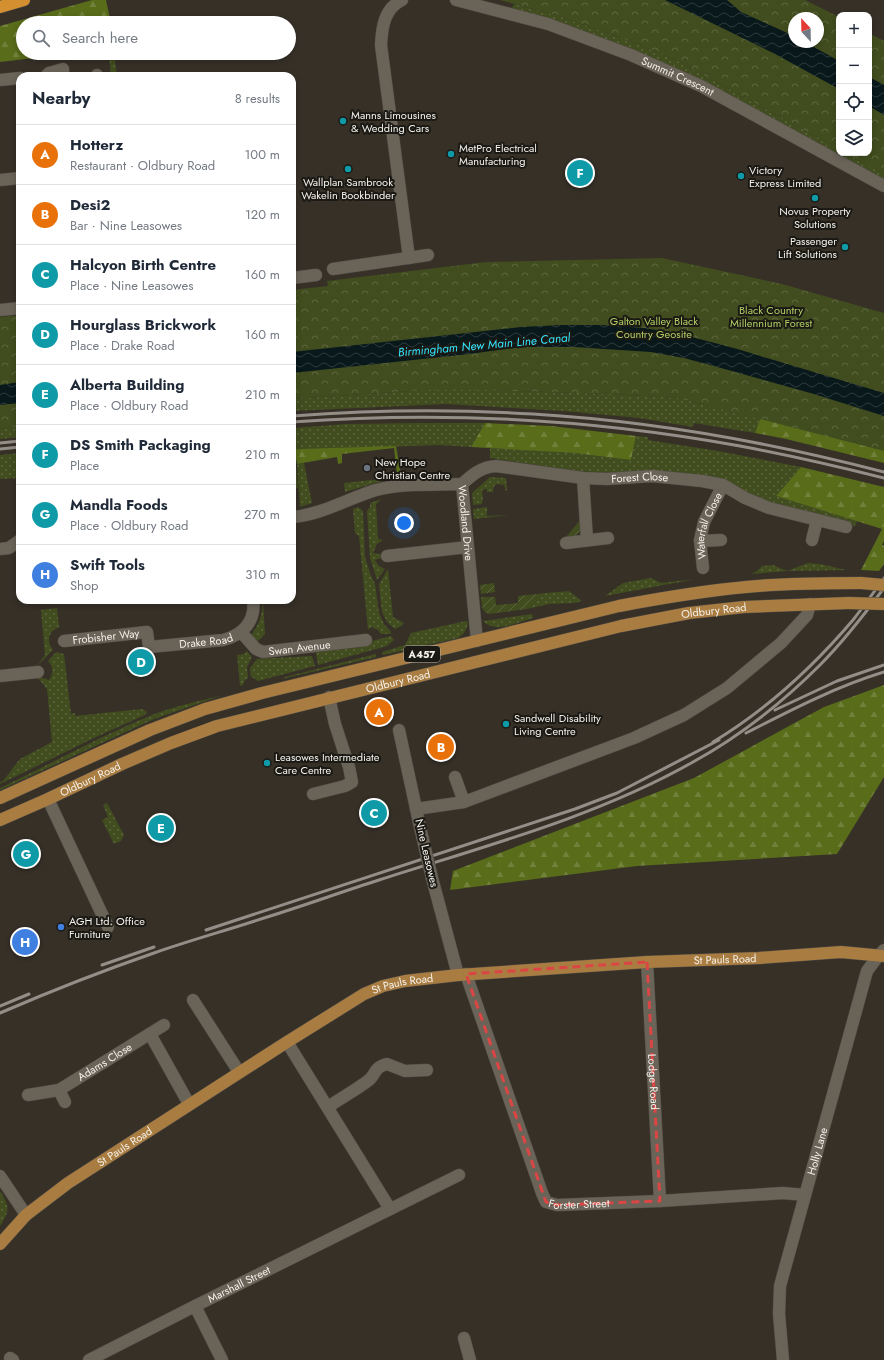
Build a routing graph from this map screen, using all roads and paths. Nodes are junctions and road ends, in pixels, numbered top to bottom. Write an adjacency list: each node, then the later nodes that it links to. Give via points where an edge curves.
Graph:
1 (24, 0): 4 (highway)
2 (402, 0): 13 (street, via 391,8 386,17 381,45)
3 (456, 0): 11 (street, Summit Crescent, via 548,24 631,55 701,86)
4 (0, 7)
5 (52, 72): 6 (street, via 63,69)
6 (63, 72)
7 (16, 78): 8 (street)
8 (0, 80)
9 (16, 178): 10 (street)
10 (0, 180)
11 (884, 186)
12 (428, 256): 13 (street)
13 (409, 258): 14 (street)
14 (333, 269)
15 (316, 275): 16 (street)
16 (296, 278)
17 (16, 308): 18 (street)
18 (0, 310)
19 (583, 478): 20 (street, Forest Close, via 488,466); 21 (street, Forest Close, via 652,476); 26 (street)
20 (462, 484): 22 (street, Woodland Drive, via 400,486 377,490); 32 (street, Woodland Drive)
21 (723, 485): 23 (street, Forest Close, via 769,508); 29 (street, Waterfall Close, via 704,522)
22 (296, 516)
23 (817, 520): 24 (street, Forest Close); 28 (street)
24 (846, 527)
25 (608, 538): 26 (street)
26 (587, 540): 31 (street)
27 (721, 540): 29 (street)
28 (812, 540)
29 (700, 541): 35 (street, Waterfall Close)
30 (16, 543): 33 (street, via 9,548)
31 (566, 543)
32 (468, 547): 34 (street); 43 (street, Woodland Drive)
33 (0, 549)
34 (387, 556)
35 (703, 568)
36 (884, 585): 43 (main road, Oldbury Road / A457, bridge, via 794,584 666,597)
37 (254, 604): 41 (street, Drake Road, via 250,622)
38 (810, 604): 39 (main road, Oldbury Road / A457, bridge); 47 (main road, Oldbury Road / A457, via 744,607 656,618); 53 (street, via 807,615 781,643 727,688 684,715 634,738)
39 (884, 604)
40 (148, 632): 41 (street, Drake Road, via 149,648 223,640 233,638); 44 (street, Frobisher Way)
41 (242, 632): 42 (street, Swan Avenue, via 256,649 263,652)
42 (366, 640)
43 (477, 640): 51 (main road, Oldbury Road / A457, via 205,709 150,730)
44 (64, 641)
45 (38, 672): 46 (street)
46 (0, 676)
47 (329, 697): 50 (street, via 335,724 353,764 352,782); 52 (main road, Oldbury Road / A457, via 216,726 122,764)
48 (399, 730): 54 (street, Nine Leasowes)
49 (454, 777): 53 (street)
50 (312, 794)
51 (0, 798)
52 (48, 799): 55 (main road, Oldbury Road / A457); 56 (street)
53 (464, 802): 54 (street)
54 (416, 809): 59 (street, Nine Leasowes, bridge, via 432,878)
55 (0, 820)
56 (108, 927)
57 (882, 954): 58 (main road, St Pauls Road, via 841,952); 73 (street, Holly Lane, via 867,971)
58 (647, 962): 59 (main road, St Pauls Road); 74 (street, Lodge Road)
59 (462, 975): 63 (main road, St Pauls Road, via 383,986 364,994); 74 (street, Forster Street, via 546,1202 557,1205)
60 (193, 1000): 65 (street)
61 (164, 1025): 62 (street, Adams Close)
62 (150, 1034): 66 (street, Adams Close); 69 (street)
63 (287, 1042): 65 (main road, St Pauls Road); 70 (street)
64 (427, 1070): 70 (street, via 405,1071 387,1064 381,1066 374,1071 369,1080)
65 (239, 1072): 69 (main road, St Pauls Road)
66 (59, 1090): 67 (street, Adams Close); 68 (street)
67 (28, 1095)
68 (65, 1102)
69 (189, 1104): 76 (main road, St Pauls Road, via 68,1183)
70 (328, 1107): 75 (street)
71 (459, 1175): 75 (street, Marshall Street)
72 (0, 1176): 76 (street)
73 (805, 1195): 74 (street, Forster Street, via 783,1193); 83 (street, Holly Lane, via 780,1286 779,1314)
74 (660, 1201)
75 (390, 1209): 78 (street, Marshall Street)
76 (26, 1215): 77 (main road, St Pauls Road)
77 (0, 1244)
78 (195, 1306): 80 (street, Marshall Street); 81 (street)
79 (464, 1338): 82 (street)
80 (89, 1360)
81 (222, 1360)
82 (470, 1360)
83 (783, 1360)

